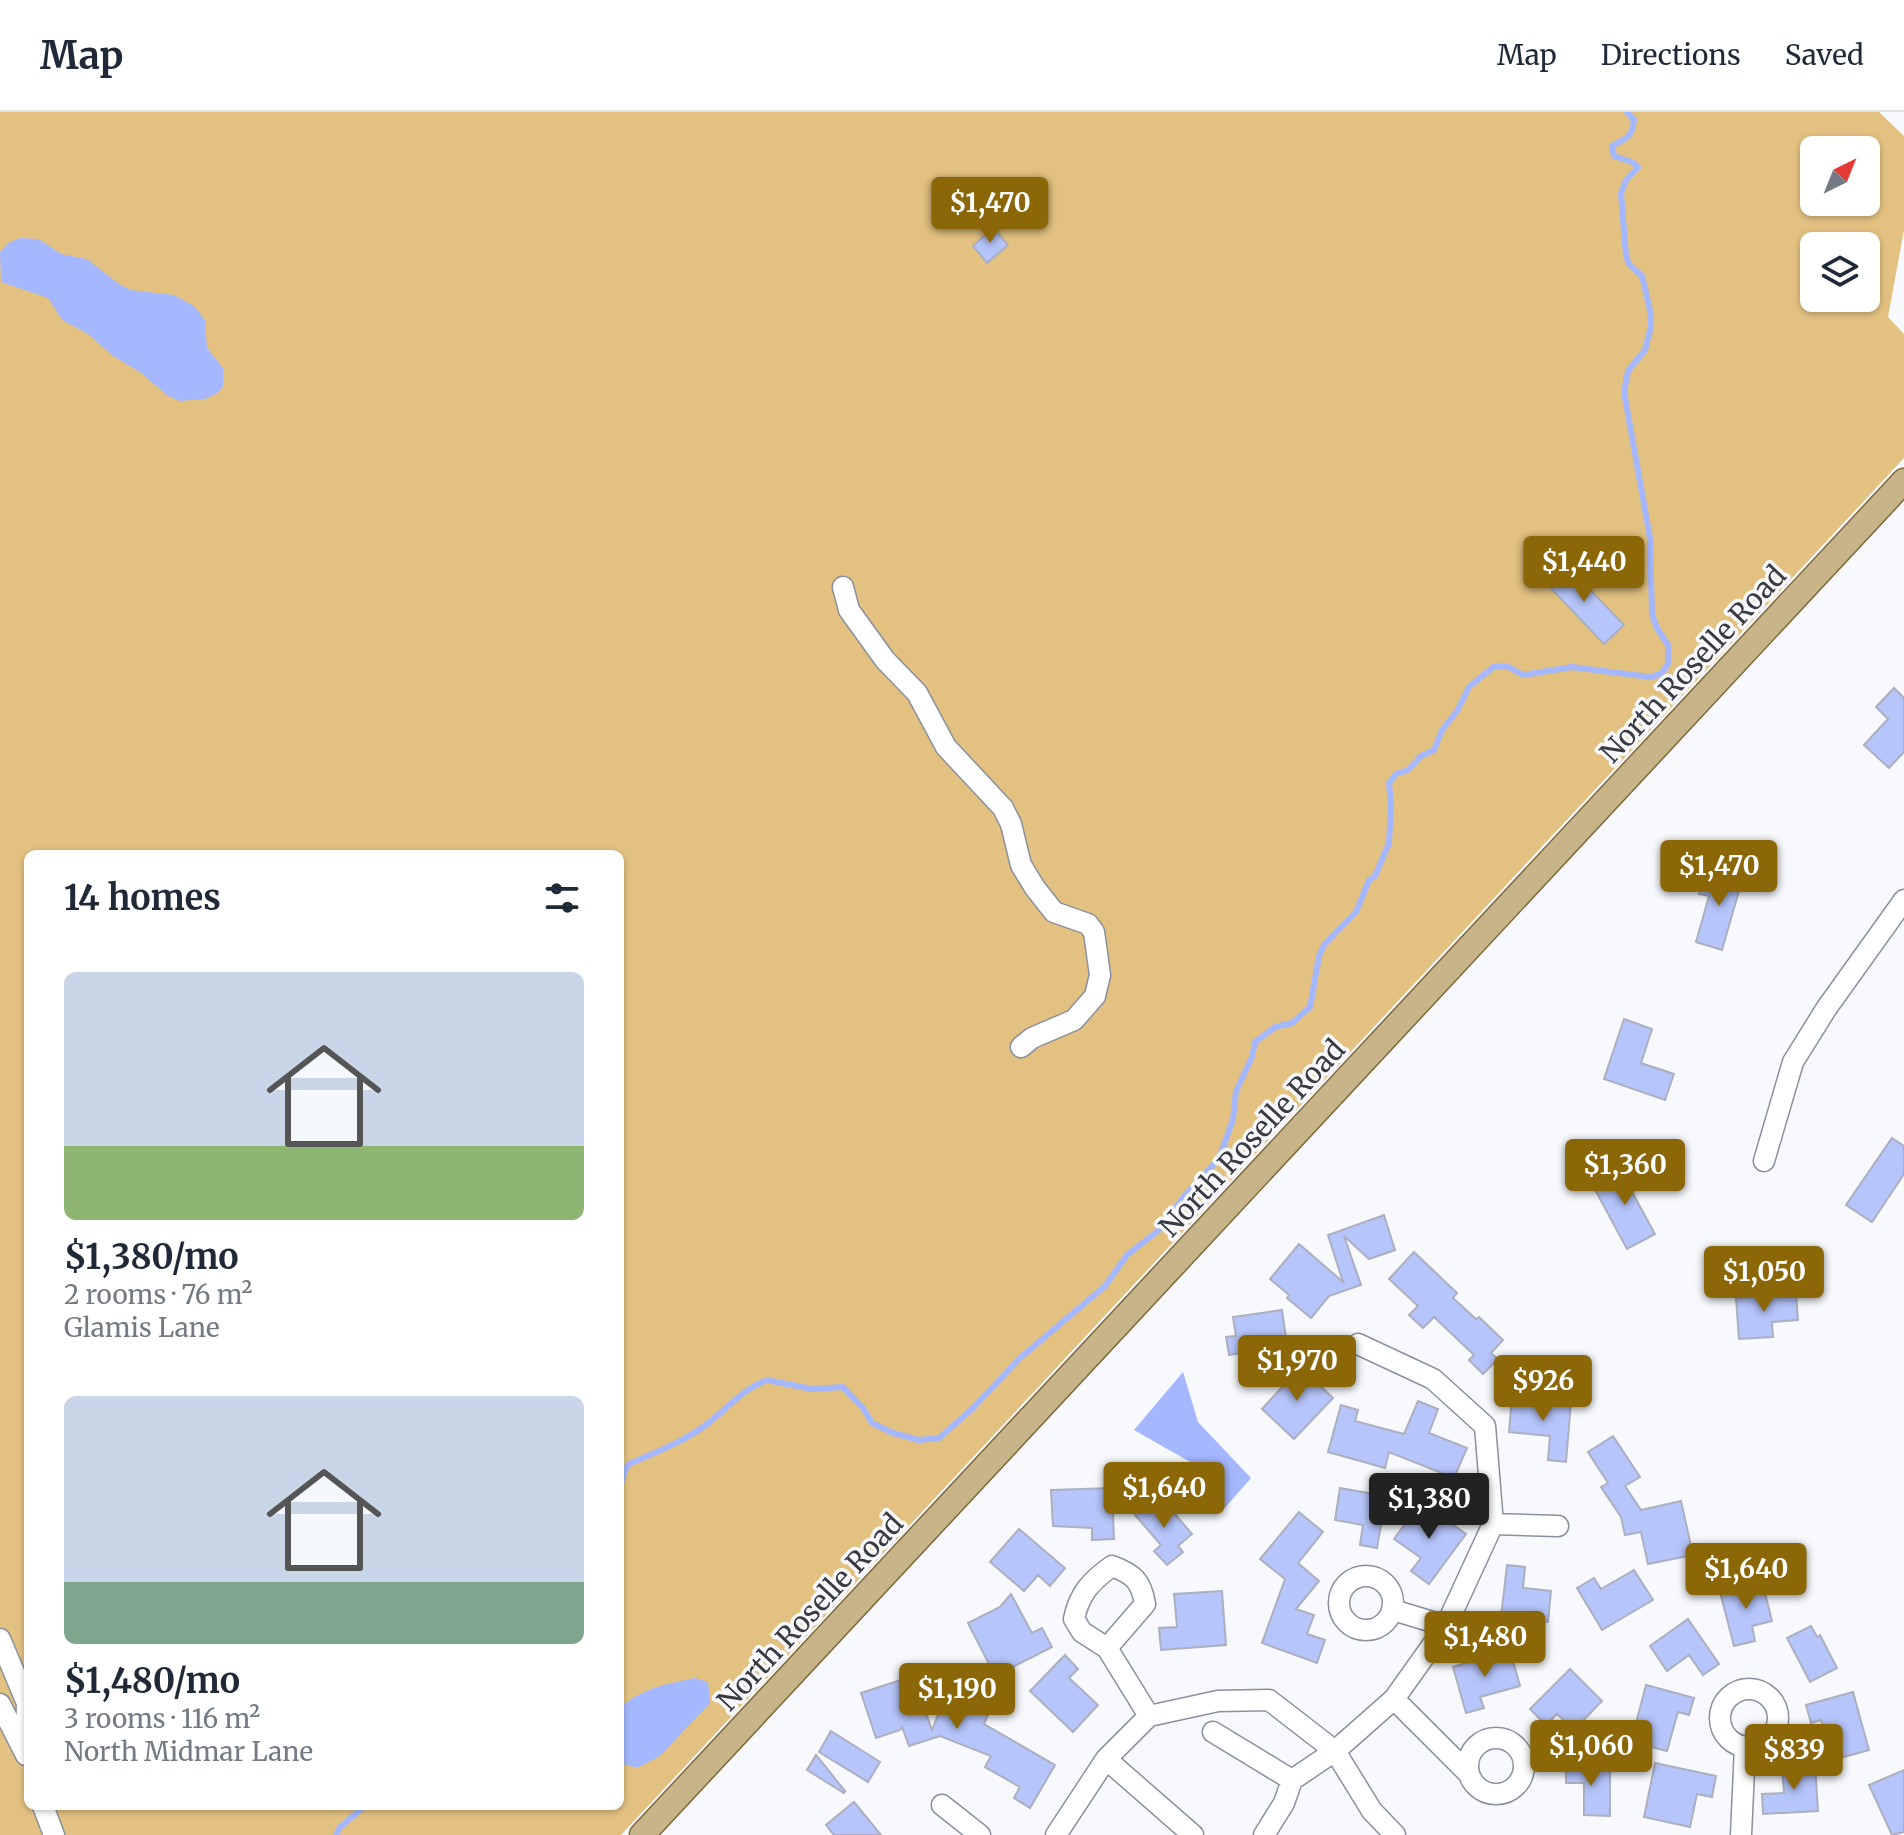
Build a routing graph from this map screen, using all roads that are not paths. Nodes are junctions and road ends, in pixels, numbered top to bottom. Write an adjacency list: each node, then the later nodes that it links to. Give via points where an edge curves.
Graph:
1 (1904, 481): 28 (main road, North Roselle Road)
2 (843, 587): 4 (street, via 853,615 917,693 946,747 1003,808 1021,865 1035,888 1054,912 1088,924 1094,932 1100,975 1095,996 1074,1020)
3 (1904, 900): 5 (street, via 1793,1062)
4 (1021, 1047)
5 (1764, 1161)
6 (1358, 1344): 7 (street, via 1433,1379 1485,1426)
7 (1493, 1524): 8 (street); 10 (street)
8 (1558, 1526)
9 (1393, 1610): 10 (street)
10 (1446, 1626): 15 (street)
11 (0, 1639): 13 (street)
12 (1107, 1648): 17 (street)
13 (7, 1672): 14 (street)
14 (24, 1698)
15 (1394, 1699): 20 (street); 23 (street)
16 (0, 1704): 21 (street)
17 (1149, 1716): 20 (street, via 1218,1701 1269,1700); 22 (street)
18 (1213, 1732): 24 (street)
19 (1745, 1747): 34 (street)
20 (1335, 1751): 24 (street); 33 (street, via 1372,1811)
21 (24, 1752)
22 (1106, 1759): 30 (street); 31 (street)
23 (1469, 1774)
24 (1292, 1780): 32 (street)
25 (942, 1805): 29 (street)
26 (45, 1810): 27 (street)
27 (54, 1835)
28 (642, 1835)
29 (980, 1835)
30 (1056, 1835)
31 (1193, 1835)
32 (1264, 1835)
33 (1395, 1835)
34 (1741, 1835)

